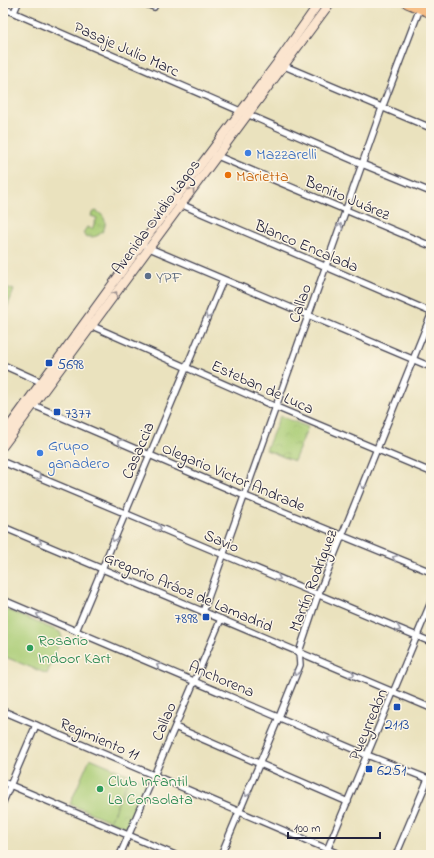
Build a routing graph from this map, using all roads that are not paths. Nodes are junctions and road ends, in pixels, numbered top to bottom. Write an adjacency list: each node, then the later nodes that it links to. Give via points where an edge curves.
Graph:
1 (18, 3): 9 (street)
2 (144, 3): 6 (street)
3 (319, 3): 11 (main road, Avenida Ovidio Lagos)
4 (330, 3): 11 (main road, Avenida Ovidio Lagos)
5 (407, 3): 7 (main road)
6 (154, 5)
7 (420, 6): 10 (main road); 12 (street, Callao, one-way to 7)
8 (3, 8): 9 (street, Pasaje Julio Marc)
9 (14, 12): 13 (street, Pasaje Julio Marc)
10 (431, 13)
11 (280, 64): 12 (street); 13 (main road, Avenida Ovidio Lagos)
12 (382, 108): 14 (street); 16 (street, Callao)
13 (245, 113): 15 (main road, Avenida Ovidio Lagos); 16 (street, Pasaje Julio Marc)
14 (431, 128)
15 (214, 155): 18 (main road, Avenida Ovidio Lagos); 19 (street, Benito Juárez)
16 (362, 164): 17 (street, Pasaje Julio Marc); 19 (street, Callao)
17 (431, 192)
18 (177, 203): 21 (main road, Avenida Ovidio Lagos); 22 (street, Blanco Encalada)
19 (346, 211): 20 (street, Benito Juárez); 22 (street, Callao, one-way to 19)
20 (431, 246)
21 (145, 247): 23 (street); 27 (main road, Avenida Ovidio Lagos)
22 (325, 267): 24 (street, Blanco Encalada); 26 (street, Callao)
23 (223, 280): 26 (street); 30 (street, Casaccia, one-way to 30)
24 (431, 312)
25 (431, 315): 28 (street, Martín Rodríguez)
26 (309, 316): 28 (street); 34 (street, Callao)
27 (88, 324): 30 (street, Esteban de Luca); 32 (main road, Avenida Ovidio Lagos); 33 (main road, Avenida Ovidio Lagos)
28 (413, 360): 31 (street); 37 (street, Martín Rodríguez)
29 (3, 365): 32 (street)
30 (186, 367): 34 (street, Esteban de Luca); 38 (street, Casaccia)
31 (431, 367)
32 (41, 382): 33 (main road, Avenida Ovidio Lagos)
33 (30, 403): 35 (main road, Avenida Ovidio Lagos); 36 (main road, Avenida Ovidio Lagos); 38 (street, Olegario Victor Andrade, one-way to 33)
34 (276, 407): 37 (street, Esteban de Luca); 41 (street, Callao)
35 (3, 435)
36 (3, 446)
37 (377, 450): 40 (street, Esteban de Luca); 44 (street, Martín Rodríguez, one-way to 44)
38 (150, 454): 41 (street, Olegario Victor Andrade); 42 (street, Casaccia)
39 (3, 462): 42 (street, Savio, one-way to 42)
40 (431, 472)
41 (245, 496): 44 (street, Olegario Victor Andrade); 45 (street, Callao)
42 (125, 513): 45 (street, Savio, one-way to 45); 46 (street, Casaccia, one-way to 46)
43 (3, 527): 46 (street, Gregorio Aráoz de Lamadrid, one-way to 46)
44 (342, 536): 47 (street, Olegario Victor Andrade, one-way to 44); 48 (street, Martín Rodríguez)
45 (224, 555): 48 (street, Savio, one-way to 48); 51 (street, Callao)
46 (102, 568): 51 (street, Gregorio Aráoz de Lamadrid); 53 (street, Casaccia)
47 (431, 572)
48 (318, 595): 54 (street, Savio, one-way to 54); 56 (street, Martín Rodríguez)
49 (3, 600): 53 (street, Anchorena, one-way to 49)
50 (431, 602): 54 (street, Pueyrredón)
51 (203, 612): 52 (street, Gregorio Aráoz de Lamadrid)
52 (220, 619): 56 (street, Gregorio Aráoz de Lamadrid); 57 (street, Callao)
53 (76, 631): 57 (street, Anchorena, one-way to 53)
54 (416, 636): 55 (street, Savio); 58 (street, Pueyrredón)
55 (431, 642)
56 (299, 652): 58 (street, Gregorio Aráoz de Lamadrid, one-way to 58); 61 (street, Martín Rodríguez, one-way to 61, via 300,665)
57 (194, 681): 61 (street, Anchorena); 63 (street, Callao)
58 (394, 692): 59 (street, Gregorio Aráoz de Lamadrid); 64 (street, Pueyrredón)
59 (431, 708)
60 (3, 711): 62 (street, Regimiento 11)
61 (279, 717): 64 (street, Anchorena, one-way to 61); 65 (street, Martín Rodríguez)
62 (36, 725): 66 (street, Regimiento 11); 69 (street)
63 (175, 727): 65 (street); 66 (street, Callao)
64 (367, 754): 67 (street, Anchorena); 71 (street, Pueyrredón)
65 (259, 763): 71 (street); 72 (street, Martín Rodríguez, one-way to 72)
66 (154, 776): 72 (street, Regimiento 11); 73 (street, Callao)
67 (430, 780): 79 (street)
68 (3, 782): 69 (street)
69 (10, 785): 70 (street); 73 (street)
70 (3, 802)
71 (348, 802): 74 (street, Pueyrredón)
72 (239, 812): 74 (street, Regimiento 11); 77 (street, Martín Rodríguez)
73 (129, 836): 75 (street, Callao); 76 (street)
74 (326, 852): 78 (street, Regimiento 11)
75 (120, 855)
76 (174, 855)
77 (221, 855)
78 (341, 855)
79 (396, 855)

